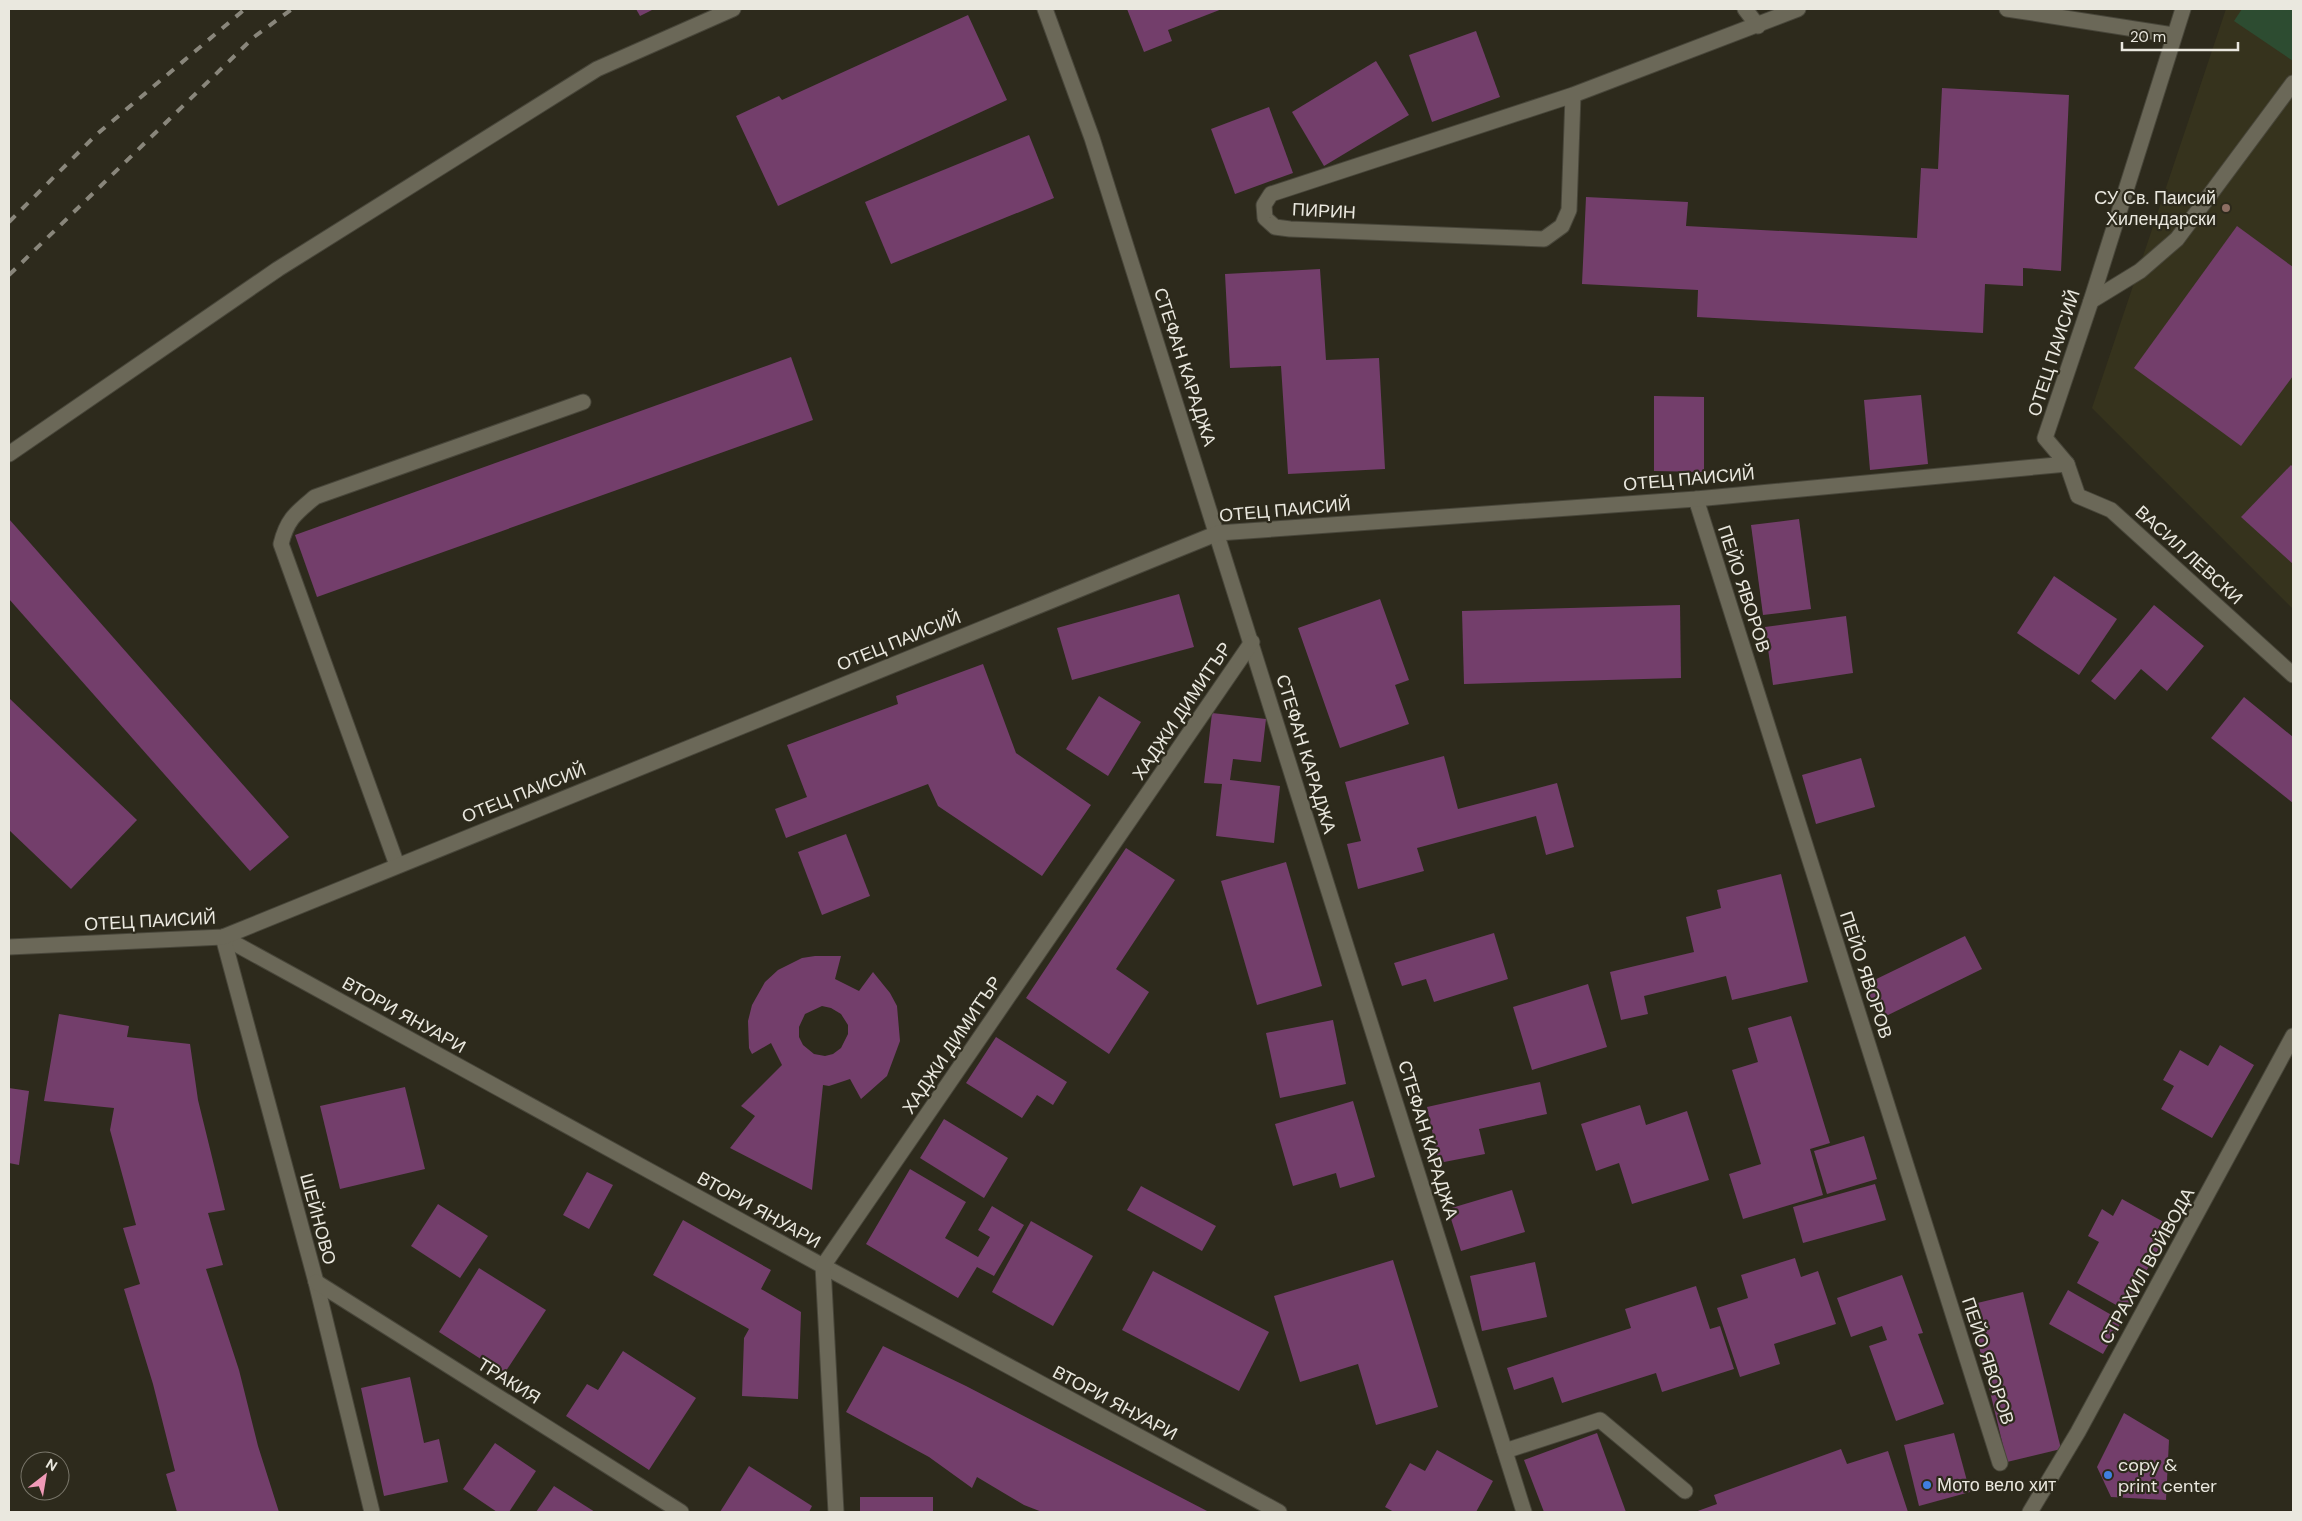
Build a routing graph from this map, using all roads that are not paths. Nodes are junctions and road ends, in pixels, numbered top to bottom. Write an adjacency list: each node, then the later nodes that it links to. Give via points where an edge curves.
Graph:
1 (733, 9): 13 (street, via 597,69 278,269)
2 (1045, 9): 16 (street, СТЕФАН КАРАДЖА, via 1092,138)
3 (1745, 9): 7 (street)
4 (1798, 9): 7 (street, ПИРИН)
5 (2007, 9): 8 (street)
6 (2183, 9): 8 (street, ОТЕЦ ПАИСИЙ)
7 (1758, 26): 10 (street, ПИРИН)
8 (2173, 35): 11 (street, ОТЕЦ ПАИСИЙ)
9 (2293, 83): 11 (street, via 2177,239 2140,271)
10 (1572, 95): 10 (street, ПИРИН, via 1271,194 1264,205 1265,218 1275,227 1290,230 1544,239 1562,226 1569,210)
11 (2091, 302): 14 (street, ОТЕЦ ПАИСИЙ, via 2045,438)
12 (583, 402): 19 (street, via 315,498 285,527 281,544)
13 (9, 454)
14 (2067, 464): 15 (street, ОТЕЦ ПАИСИЙ); 18 (street, ВАСИЛ ЛЕВСКИ, via 2078,496 2111,510)
15 (1696, 498): 16 (street, ОТЕЦ ПАИСИЙ); 26 (street, ПЕЙО ЯВОРОВ)
16 (1218, 533): 17 (street, СТЕФАН КАРАДЖА); 19 (street, ОТЕЦ ПАИСИЙ)
17 (1252, 642): 23 (street, ХАДЖИ ДИМИТЪР); 25 (street, СТЕФАН КАРАДЖА)
18 (2293, 675)
19 (398, 865): 20 (street, ОТЕЦ ПАИСИЙ)
20 (224, 937): 21 (street, ОТЕЦ ПАИСИЙ); 23 (street, ВТОРИ ЯНУАРИ); 24 (street, ШЕЙНОВО)
21 (9, 947)
22 (2293, 1036): 33 (street, СТРАХИЛ ВОЙВОДА, via 2078,1432)
23 (823, 1266): 30 (street); 31 (street, ВТОРИ ЯНУАРИ)
24 (316, 1282): 28 (street, ШЕЙНОВО); 29 (street, ТРАКИЯ)
25 (1505, 1451): 27 (street, via 1600,1420); 32 (street, СТЕФАН КАРАДЖА)
26 (2000, 1463)
27 (1684, 1491)
28 (372, 1512)
29 (681, 1512)
30 (836, 1512)
31 (1279, 1512)
32 (1524, 1512)
33 (2030, 1512)

